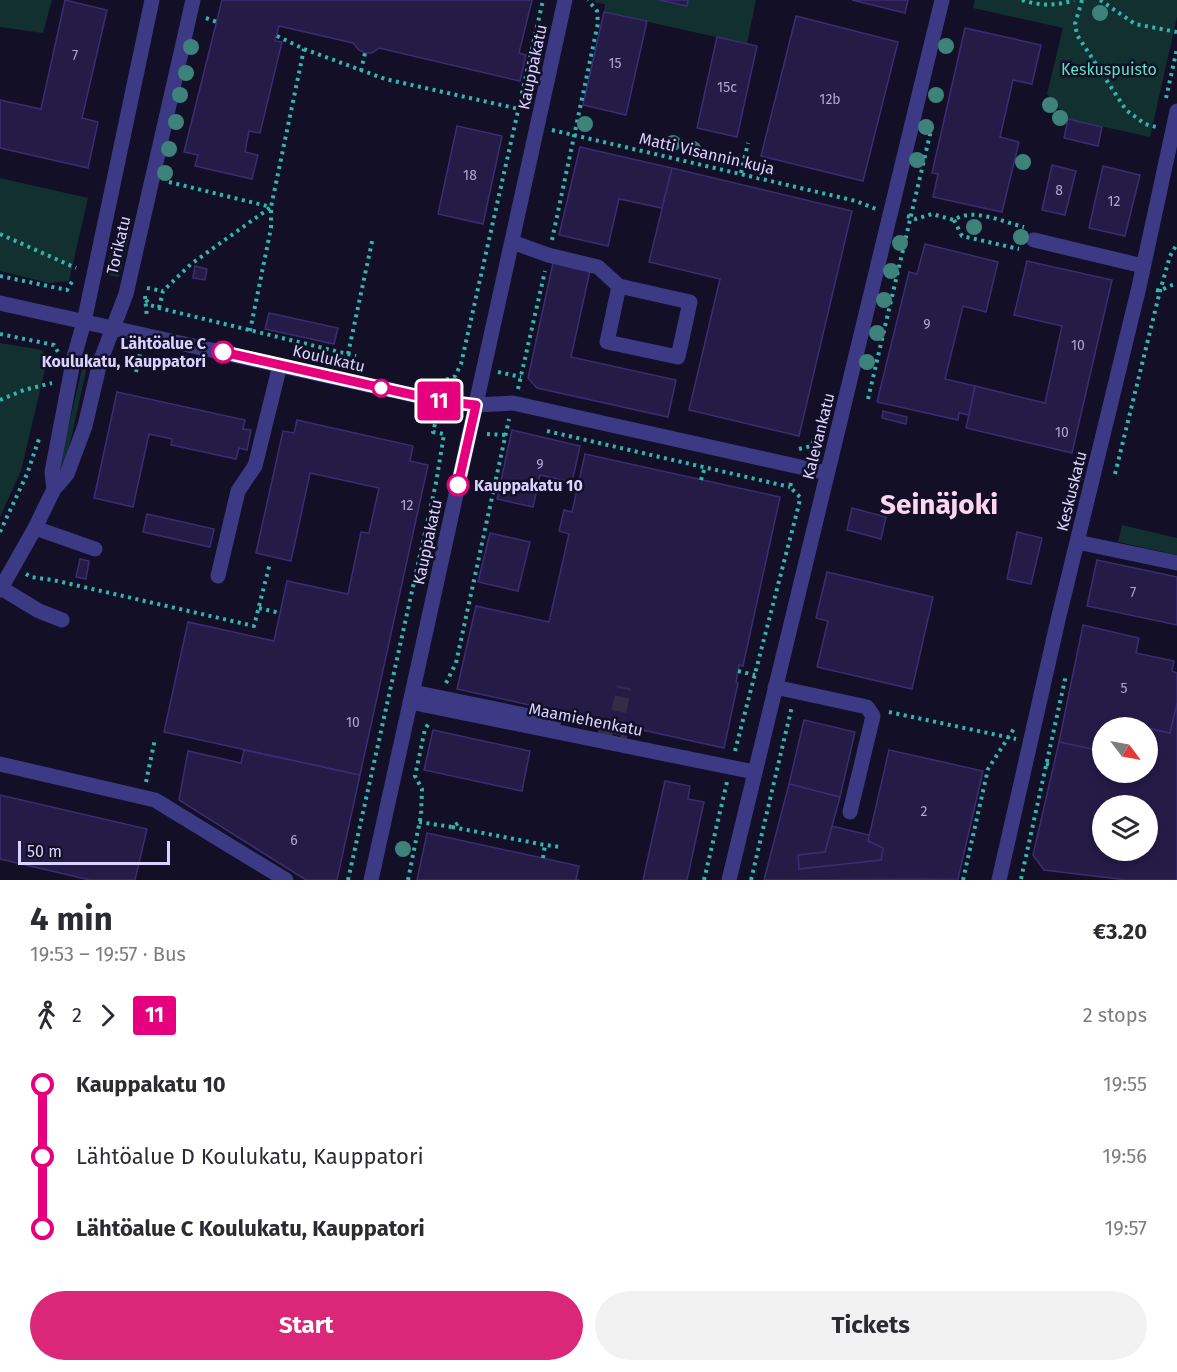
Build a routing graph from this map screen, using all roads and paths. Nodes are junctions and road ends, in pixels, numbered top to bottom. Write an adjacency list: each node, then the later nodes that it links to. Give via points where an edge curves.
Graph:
1 (152, 0): 46 (street, Torikatu)
2 (543, 0): 17 (path)
3 (565, 0): 19 (street, Kauppakatu)
4 (588, 0): 22 (path, via 597,11 598,23)
5 (942, 0): 29 (street, Kalevankatu)
6 (1022, 0): 7 (path, via 1049,4)
7 (1074, 0)
8 (1082, 0): 21 (path, via 1075,24 1077,35 1126,110 1145,124)
9 (1100, 0): 12 (path, via 1135,24)
10 (195, 10): 11 (path); 47 (street, Torikatu, via 126,294)
11 (217, 22)
12 (1177, 32)
13 (277, 36): 14 (path)
14 (304, 49): 16 (path); 27 (path)
15 (365, 53): 16 (path)
16 (361, 71): 17 (path)
17 (519, 109): 60 (path, via 461,364 455,376 443,381)
18 (1177, 111): 36 (street, Keskuskatu)
19 (537, 126): 22 (path, Matti Visannin kuja); 33 (street, Kauppakatu)
20 (932, 126): 58 (path)
21 (1160, 128)
22 (574, 135): 24 (path, Matti Visannin kuja); 35 (path)
23 (748, 143): 24 (path)
24 (741, 173): 28 (path, Matti Visannin kuja)
25 (169, 182): 27 (path)
26 (874, 196): 28 (path)
27 (272, 207): 42 (path, via 191,264); 48 (path, via 272,228)
28 (872, 208): 29 (path, Matti Visannin kuja)
29 (890, 212): 68 (street, Kalevankatu)
30 (0, 234): 37 (path)
31 (373, 237): 51 (path)
32 (1034, 240): 36 (street)
33 (512, 242): 35 (street); 61 (street, Kauppakatu)
34 (1177, 244): 69 (path, via 1160,291)
35 (548, 255): 40 (street, via 598,267); 56 (path)
36 (1143, 266): 75 (street, Keskuskatu)
37 (76, 268)
38 (0, 276): 39 (path, via 67,290)
39 (73, 282)
40 (619, 286): 40 (street, via 607,342 678,357 690,302)
41 (147, 288): 42 (path)
42 (163, 291): 45 (path)
43 (145, 299): 45 (path)
44 (0, 303): 46 (street, Koulukatu)
45 (159, 308): 48 (path)
46 (84, 322): 47 (street, Koulukatu); 72 (street, Torikatu, via 52,472)
47 (113, 328): 53 (street, Koulukatu); 72 (street, Torikatu, via 71,465)
48 (250, 331): 51 (path)
49 (0, 334): 50 (path, via 54,345)
50 (59, 353)
51 (348, 354): 52 (path)
52 (356, 356)
53 (280, 365): 60 (street, Koulukatu); 79 (street, via 255,465 238,491)
54 (54, 373): 55 (path)
55 (52, 383): 57 (path); 59 (path)
56 (517, 390)
57 (49, 394)
58 (868, 399)
59 (0, 400)
60 (440, 401): 61 (street, Koulukatu); 114 (path, via 434,432 444,434 436,483)
61 (476, 405): 66 (street, Koulukatu, via 513,403); 90 (street, Kauppakatu)
62 (508, 422): 84 (path)
63 (819, 426): 66 (path, via 811,446 800,448)
64 (543, 430): 67 (path)
65 (40, 435): 74 (path)
66 (795, 466): 68 (street, Koulukatu); 71 (path)
67 (705, 467): 70 (path); 71 (path)
68 (827, 473): 88 (street, Kalevankatu)
69 (1115, 474)
70 (701, 480)
71 (790, 488): 101 (path, via 800,497 800,504)
72 (54, 489): 73 (street, Torikatu)
73 (35, 528): 76 (street); 81 (street, Torikatu)
74 (0, 532)
75 (1077, 542): 78 (street); 96 (street, Keskuskatu)
76 (95, 549)
77 (270, 563): 82 (path)
78 (1177, 563)
79 (218, 576)
80 (31, 577): 82 (path, via 254,626)
81 (0, 589): 86 (street)
82 (259, 608): 83 (path)
83 (280, 613)
84 (466, 617): 85 (path); 91 (path, via 456,663)
85 (473, 618)
86 (62, 620)
87 (1067, 669): 97 (path)
88 (775, 687): 89 (street); 103 (street, Kalevankatu)
89 (795, 692): 92 (street); 119 (path)
90 (412, 697): 91 (street); 115 (street, Kauppakatu)
91 (440, 702): 93 (street); 101 (street, Maamiehenkatu); 106 (path, via 435,722 428,723 425,729 415,776 422,789)
92 (867, 707): 96 (path); 105 (street, via 873,716)
93 (598, 730)
94 (627, 737): 101 (street, via 706,754)
95 (155, 739): 104 (path)
96 (1030, 744): 97 (path); 121 (street, Keskuskatu)
97 (1050, 748): 99 (path)
98 (0, 764): 104 (street)
99 (1046, 764): 100 (path); 112 (path)
100 (1053, 765)
101 (726, 766): 103 (street, Maamiehenkatu); 117 (path)
102 (988, 769): 120 (path)
103 (754, 772): 118 (street, Kalevankatu)
104 (144, 797): 113 (street)
105 (850, 812)
106 (420, 822): 108 (path); 116 (path)
107 (460, 822): 108 (path)
108 (452, 827): 109 (path)
109 (545, 845): 110 (path); 111 (path)
110 (561, 847)
111 (543, 858)
112 (1021, 879)
113 (286, 880)
114 (348, 880)
115 (371, 880)
116 (408, 880)
117 (704, 880)
118 (729, 880)
119 (752, 880)
120 (963, 880)
121 (999, 880)

